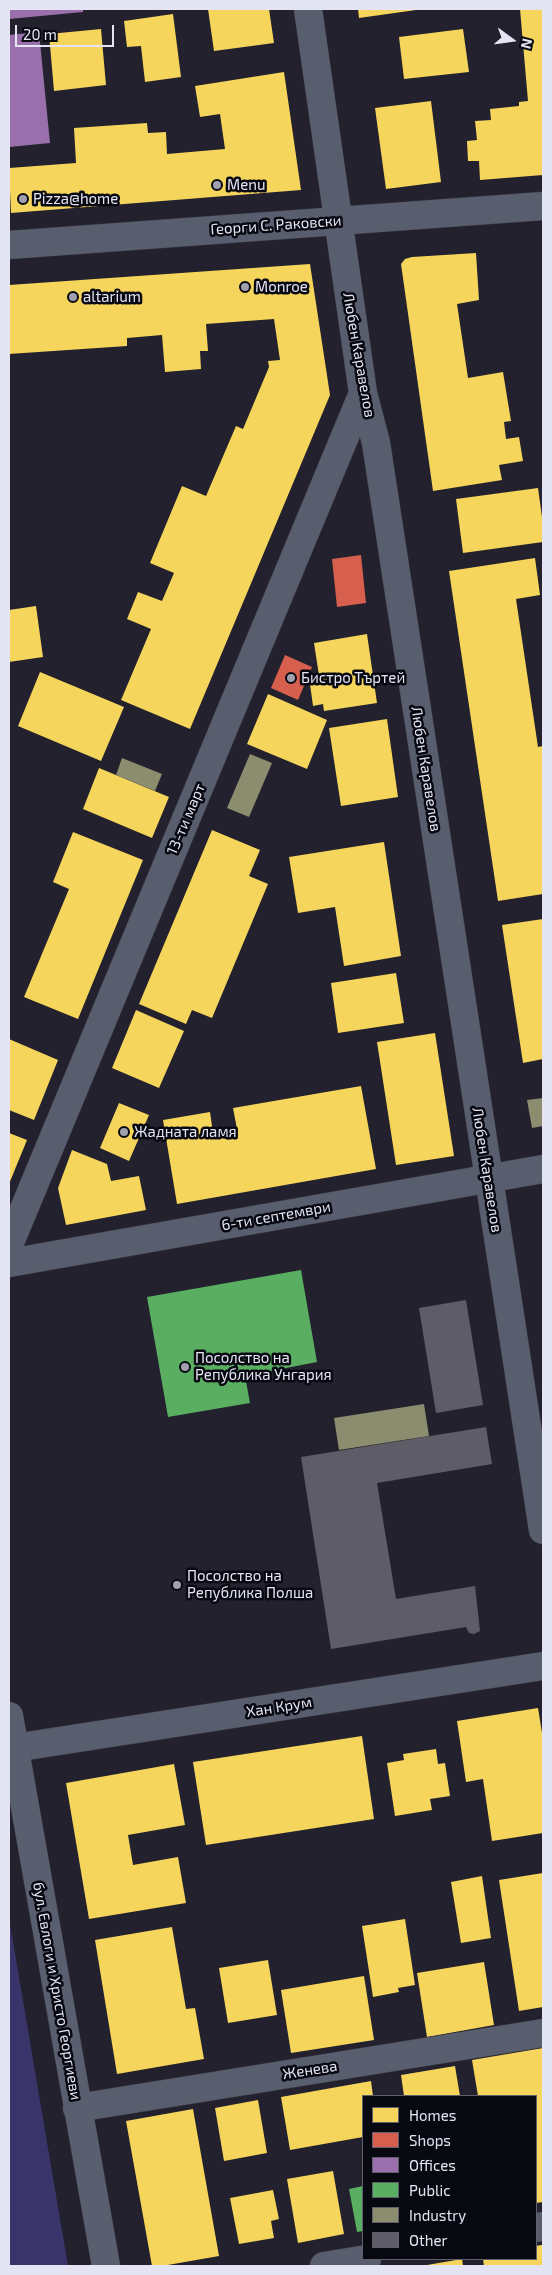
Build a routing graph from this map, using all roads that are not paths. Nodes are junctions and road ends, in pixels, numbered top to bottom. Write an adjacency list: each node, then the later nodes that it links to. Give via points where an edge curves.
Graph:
1 (308, 9): 3 (street, Любен Каравелов)
2 (543, 206): 3 (street, Георги С. Раковски)
3 (339, 221): 4 (street, Георги С. Раковски); 5 (street, Любен Каравелов)
4 (9, 245)
5 (363, 393): 7 (street, Любен Каравелов, via 376,442); 8 (street, 13-ти март)
6 (543, 1169): 7 (street, 6-ти септември)
7 (488, 1178): 9 (street, 6-ти септември); 10 (street, Любен Каравелов)
8 (9, 1245)
9 (9, 1263)
10 (543, 1530)
11 (543, 1666): 13 (street, Хан Крум)
12 (9, 1716): 13 (main road, бул. Евлоги и Христо Георгиеви)
13 (14, 1748): 15 (main road, бул. Евлоги и Христо Георгиеви)
14 (543, 2033): 15 (street, Женева)
15 (77, 2108): 17 (main road, бул. Евлоги и Христо Георгиеви)
16 (362, 2260): 18 (street)
17 (106, 2266)
18 (324, 2266)

